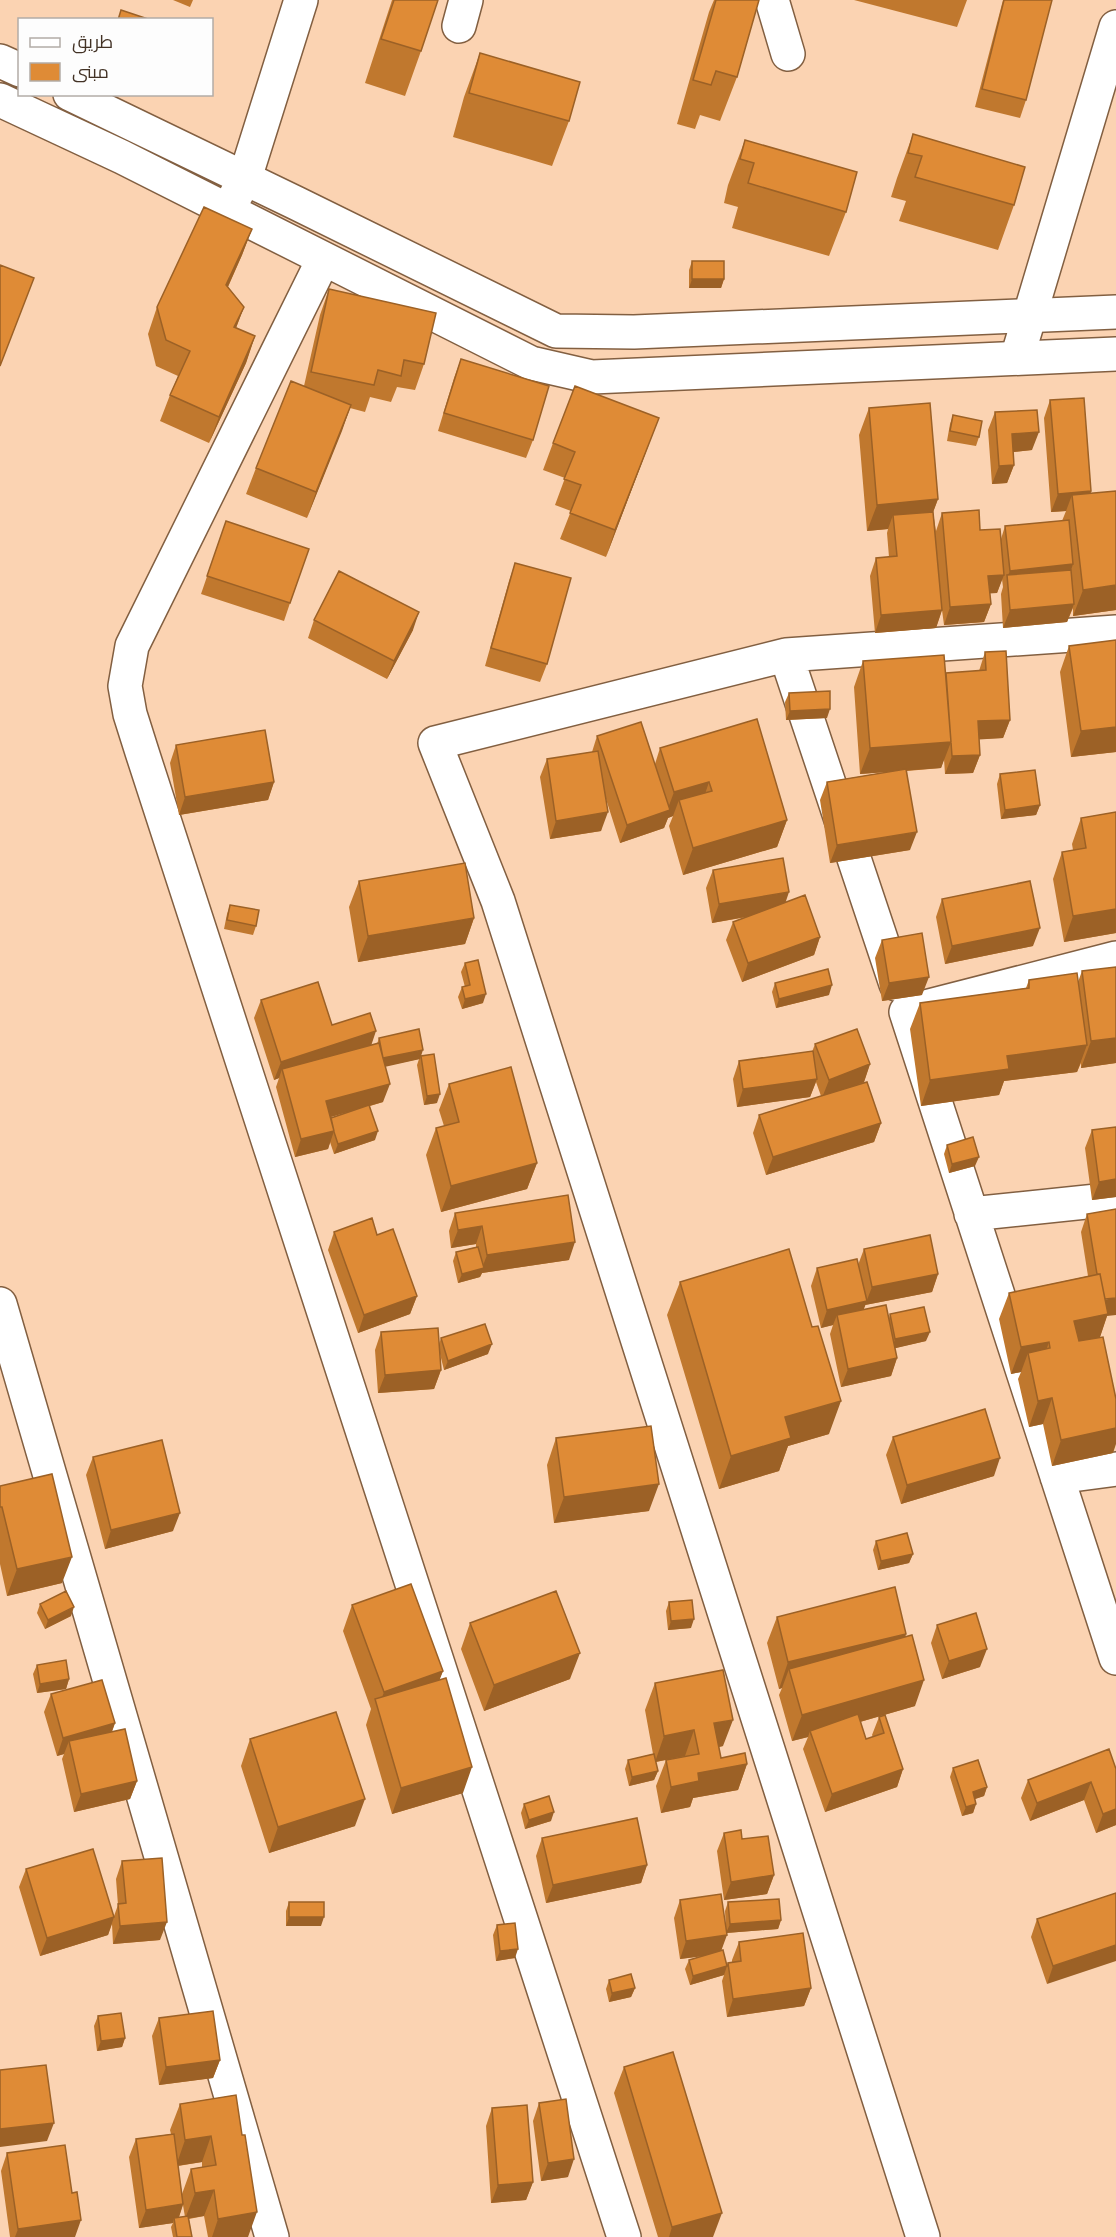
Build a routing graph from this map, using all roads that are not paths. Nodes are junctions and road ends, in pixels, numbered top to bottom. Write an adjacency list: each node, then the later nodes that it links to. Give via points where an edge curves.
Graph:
1 (301, 0): 9 (street)
2 (772, 0): 4 (street)
3 (1116, 27): 13 (street)
4 (788, 54)
5 (0, 61): 6 (street)
6 (18, 69)
7 (74, 96): 9 (street)
8 (0, 100): 10 (street)
9 (245, 178): 10 (street); 13 (street, via 556,331 634,332)
10 (227, 212): 11 (street)
11 (323, 260): 15 (street, via 531,363 592,376); 27 (street, via 132,646 125,686 145,764)
12 (1116, 312): 13 (street)
13 (1029, 315): 15 (street)
14 (1116, 354): 15 (street)
15 (1017, 358)
16 (1116, 632): 17 (street)
17 (786, 655): 19 (street); 28 (street, via 435,743 498,901)
18 (1116, 957): 19 (street)
19 (906, 1012): 21 (street)
20 (1116, 1199): 21 (street)
21 (971, 1214): 24 (street)
22 (0, 1304): 26 (street)
23 (1116, 1469): 24 (street)
24 (1057, 1477): 25 (street)
25 (1116, 1658)
26 (272, 2237)
27 (624, 2237)
28 (923, 2237)

